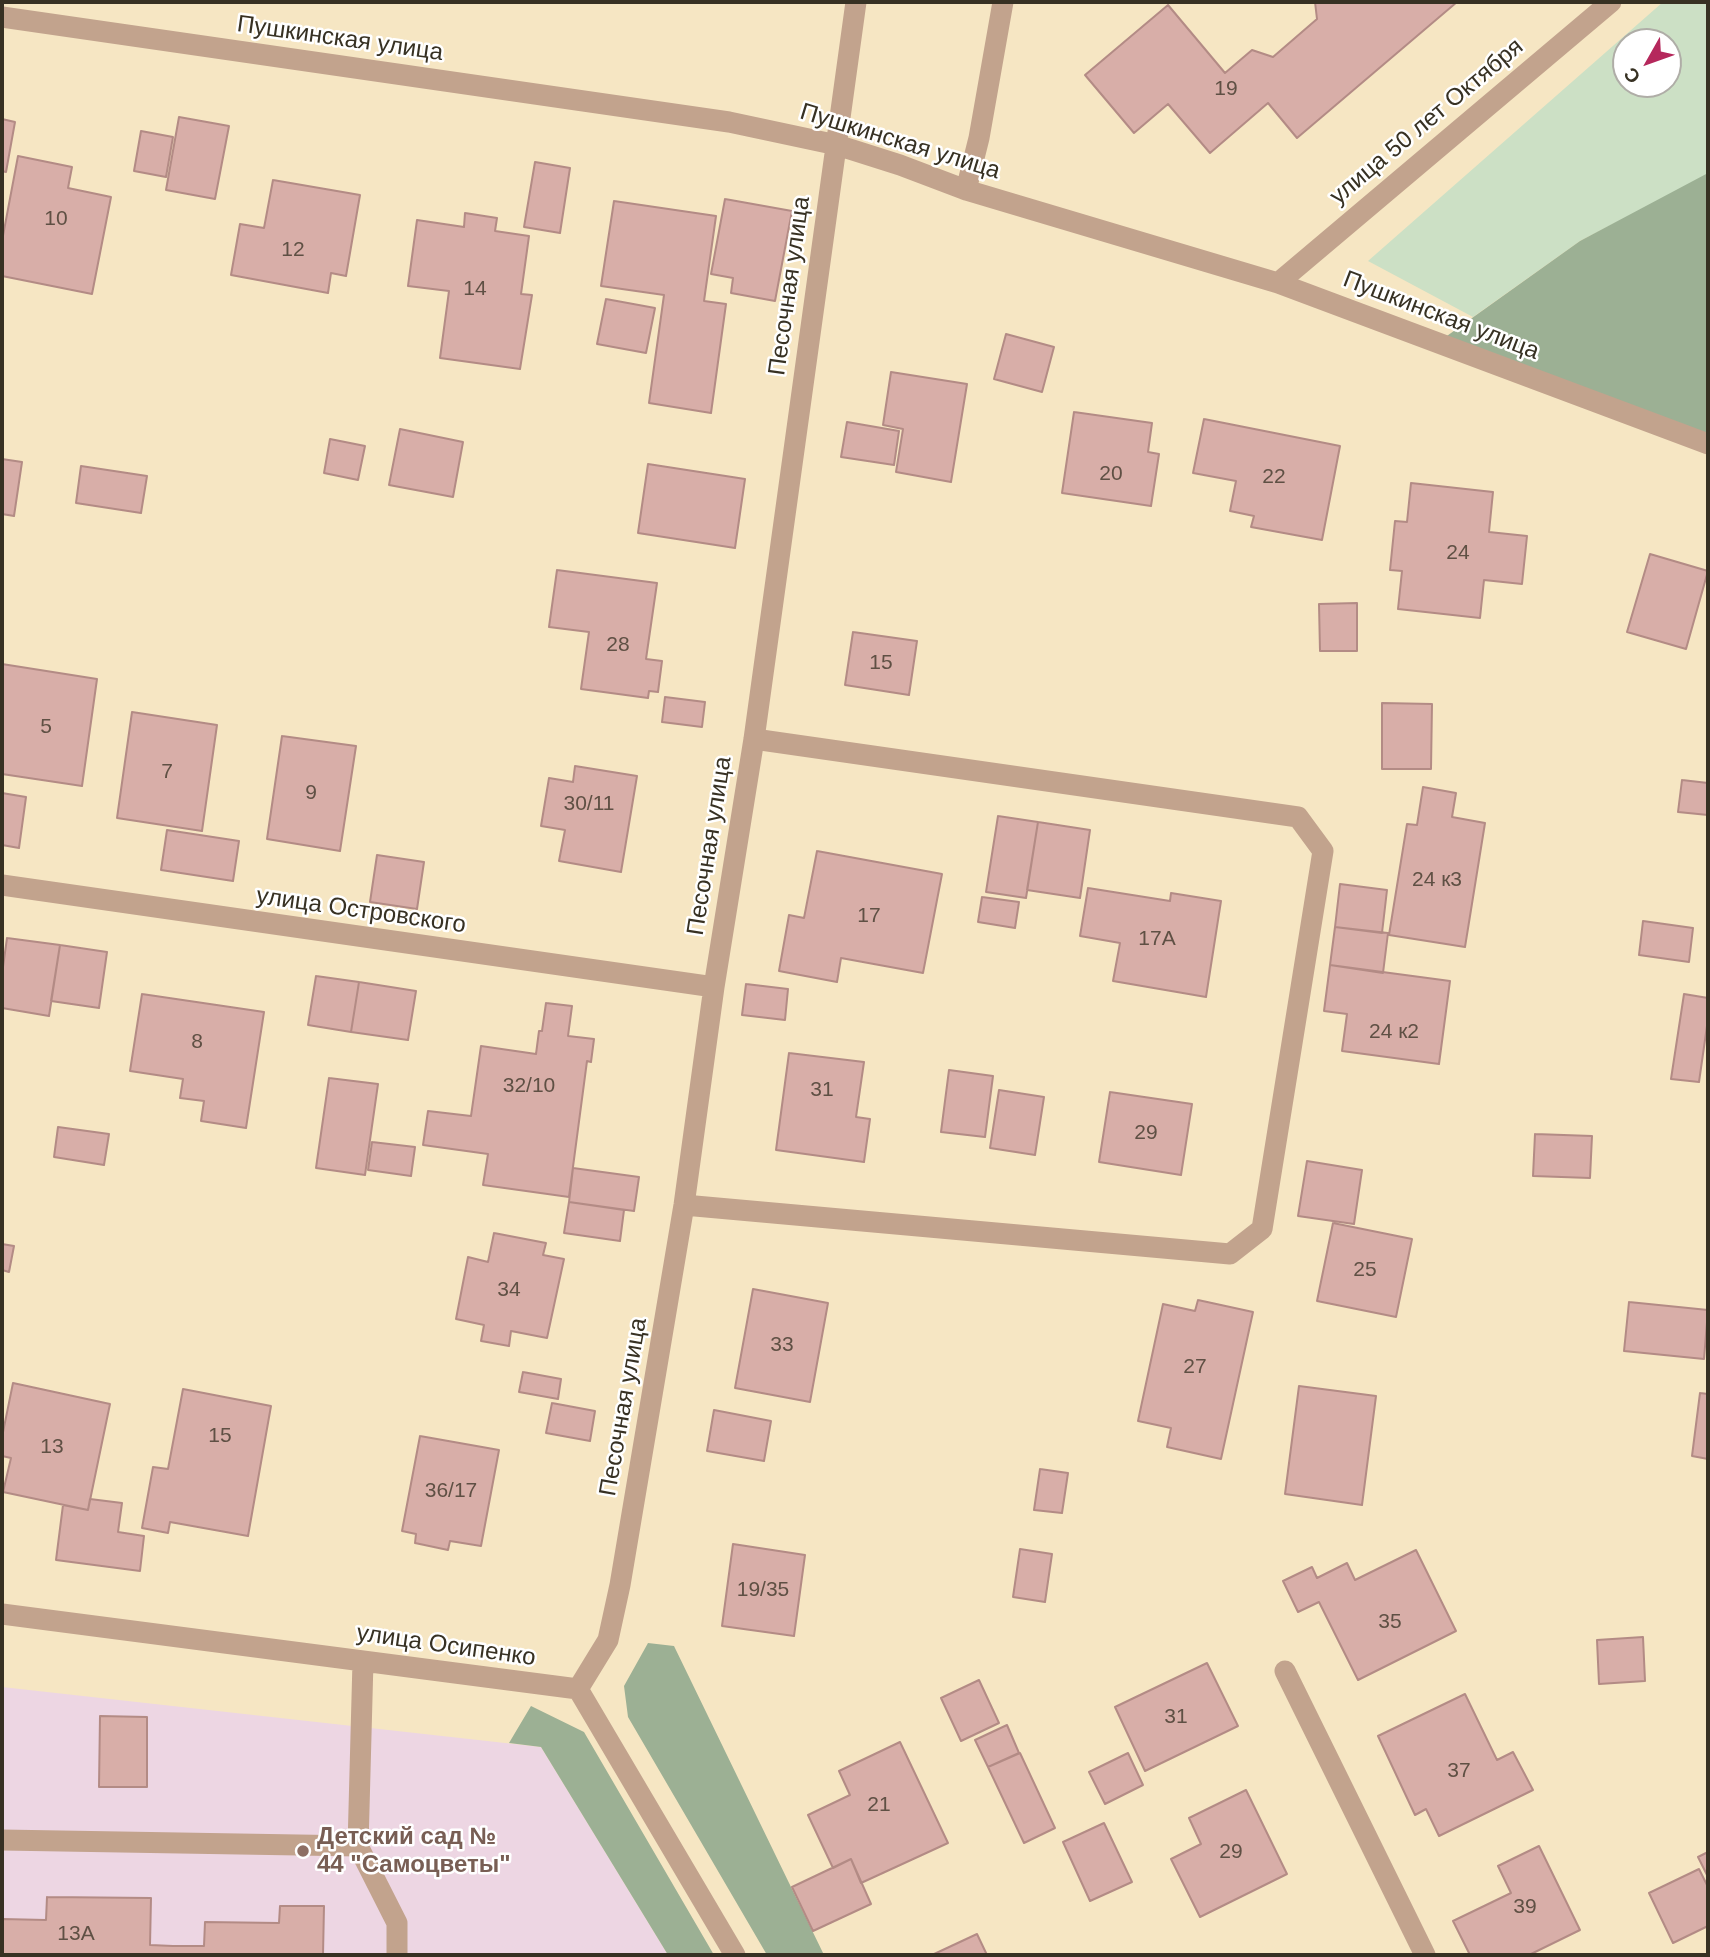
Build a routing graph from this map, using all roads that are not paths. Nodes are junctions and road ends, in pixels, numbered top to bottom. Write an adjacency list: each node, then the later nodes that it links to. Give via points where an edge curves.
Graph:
1 (856, 2): 5 (street, Песочная улица)
2 (1003, 2): 6 (street)
3 (1611, 2): 7 (street, улица 50 лет Октября)
4 (2, 17): 5 (street, Пушкинская улица, via 730,122)
5 (836, 145): 6 (street, Пушкинская улица); 9 (street, Песочная улица)
6 (966, 190): 7 (street, Пушкинская улица)
7 (1278, 283): 8 (street, Пушкинская улица)
8 (1708, 444)
9 (754, 738): 11 (street, Песочная улица); 12 (street, via 1298,817 1323,851 1262,1228 1230,1254)
10 (2, 885): 11 (street, улица Островского)
11 (714, 987): 12 (street, Песочная улица)
12 (684, 1205): 16 (street, Песочная улица, via 608,1640)
13 (2, 1614): 14 (street, улица Осипенко)
14 (363, 1661): 16 (street, улица Осипенко); 18 (street)
15 (1285, 1671): 21 (street)
16 (578, 1689): 20 (street)
17 (2, 1840): 18 (street)
18 (358, 1846): 19 (street, via 397,1923)
19 (397, 1955)
20 (735, 1955)
21 (1425, 1955)

